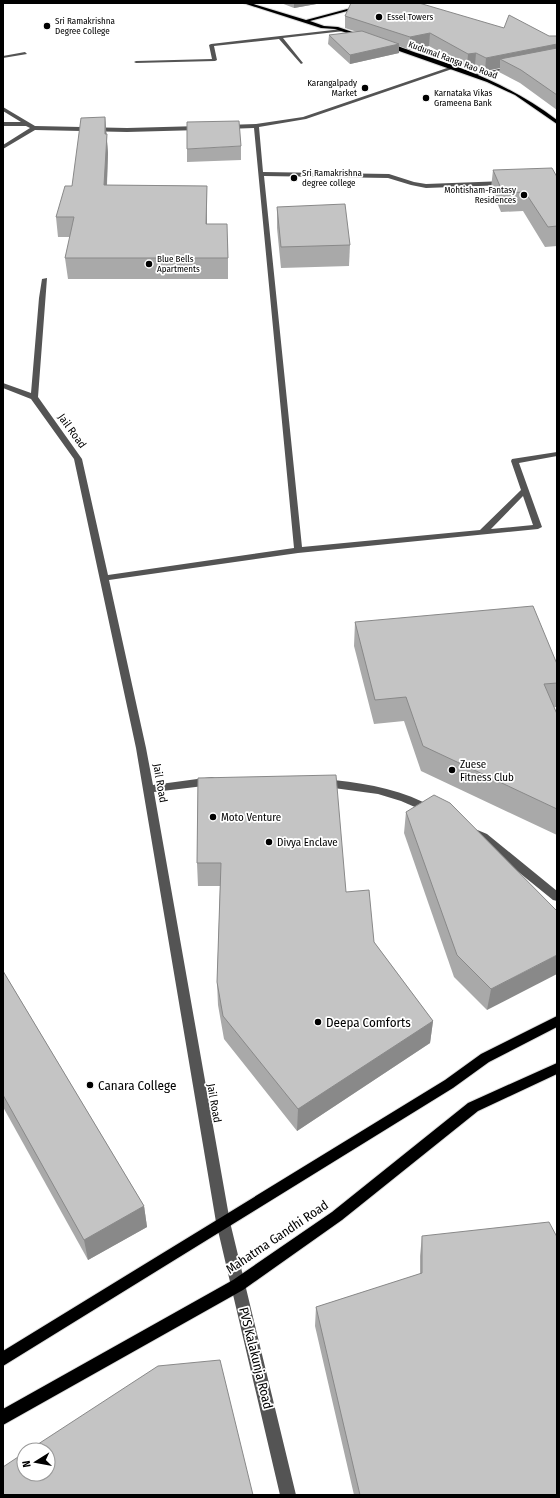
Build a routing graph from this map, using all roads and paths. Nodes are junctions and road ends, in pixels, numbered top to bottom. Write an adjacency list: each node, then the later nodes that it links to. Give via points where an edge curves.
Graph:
1 (245, 3): 5 (main road)
2 (356, 3): 4 (main road)
3 (386, 3): 6 (main road)
4 (342, 6)
5 (294, 17): 6 (main road, via 305,13); 7 (main road)
6 (317, 18): 7 (main road); 8 (main road, via 334,24)
7 (305, 21): 8 (main road)
8 (336, 28): 9 (main road)
9 (342, 30): 10 (street); 11 (main road)
10 (280, 38): 15 (street, via 211,45 215,60); 16 (street)
11 (370, 40)
12 (384, 44): 18 (main road, Kudumal Ranga Rao Road)
13 (25, 53): 14 (street)
14 (3, 56)
15 (136, 62)
16 (301, 63)
17 (519, 66): 19 (street)
18 (453, 68): 19 (main road, Kudumal Ranga Rao Road); 24 (street, via 304,118)
19 (473, 75): 21 (main road, Kudumal Ranga Rao Road, via 503,87 532,103)
20 (3, 109): 23 (street)
21 (557, 122)
22 (3, 124): 23 (street)
23 (27, 124): 25 (street)
24 (256, 126): 27 (street); 29 (street)
25 (34, 128): 26 (street); 28 (street)
26 (210, 128)
27 (218, 128)
28 (3, 147)
29 (260, 174): 30 (street, via 389,176 426,186); 37 (street)
30 (512, 183)
31 (45, 279): 33 (street)
32 (3, 385): 33 (street)
33 (34, 397): 38 (street, Jail Road, via 78,459)
34 (557, 454): 35 (street, via 515,461)
35 (525, 490): 36 (street); 36 (street, via 538,527)
36 (483, 532): 37 (street)
37 (298, 550): 38 (street)
38 (104, 578): 41 (street, Jail Road)
39 (221, 780): 41 (street)
40 (312, 782): 42 (street, via 372,788 416,802)
41 (149, 789): 47 (street, Jail Road)
42 (443, 816)
43 (463, 826): 44 (street, via 483,837)
44 (557, 897)
45 (557, 1021): 47 (main road, via 485,1058 449,1084)
46 (557, 1068): 48 (main road, Mahatma Gandhi Road, via 473,1107 337,1216)
47 (223, 1222): 48 (street, PVS Kalakunja Road); 49 (main road)
48 (238, 1285): 50 (main road, Mahatma Gandhi Road); 51 (street, PVS Kalakunja Road)
49 (3, 1359)
50 (3, 1417)
51 (288, 1495)

